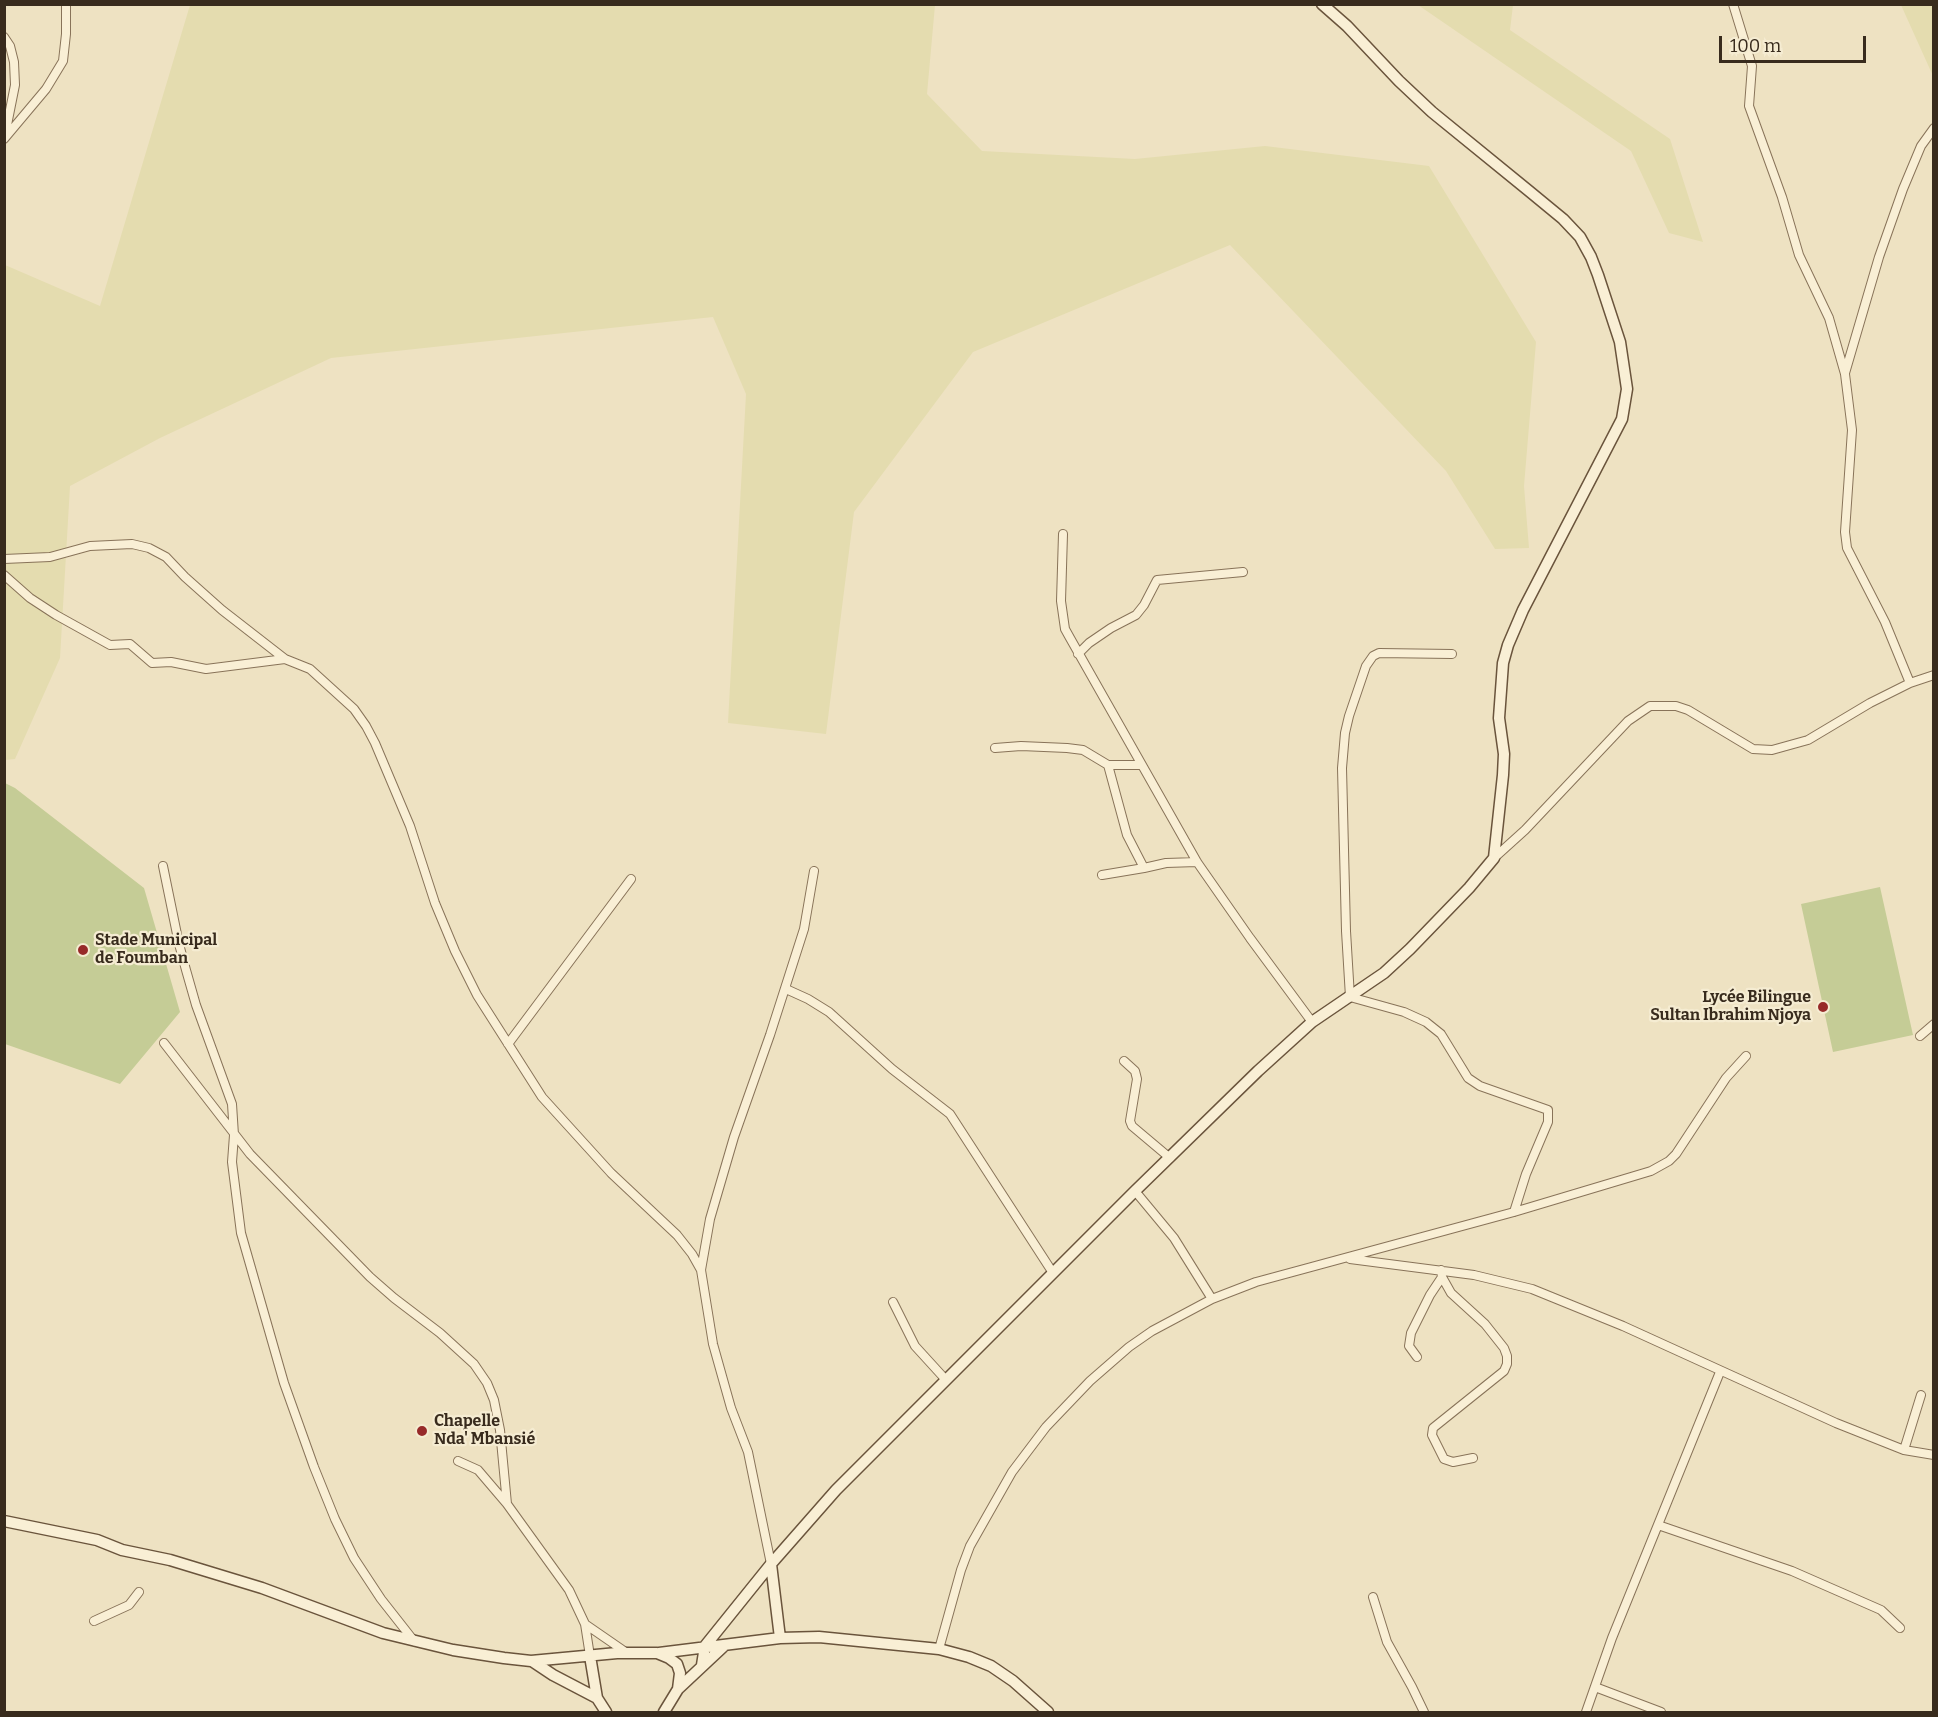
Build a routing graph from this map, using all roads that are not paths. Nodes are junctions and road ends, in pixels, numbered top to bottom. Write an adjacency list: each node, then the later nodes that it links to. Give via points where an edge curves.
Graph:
1 (66, 4): 6 (street, via 63,61 46,89)
2 (1322, 4): 20 (street, via 1432,112 1580,237 1598,275 1620,342 1627,389 1622,419 1523,610 1503,663 1499,718 1504,754)
3 (1733, 4): 7 (street, via 1752,66 1749,106 1799,255 1829,318)
4 (4, 37): 6 (street, via 14,62 15,85)
5 (1934, 128): 7 (street, via 1921,146 1903,189)
6 (4, 137)
7 (1845, 374): 16 (street, via 1852,430 1847,548 1885,622)
8 (1063, 534): 12 (street, via 1063,618)
9 (4, 559): 14 (street, via 50,557 90,546 132,544 149,548 166,557 222,610)
10 (1243, 572): 12 (street, via 1157,580 1136,615)
11 (4, 575): 14 (street, via 56,615 110,645 130,644 152,663 171,662 206,669)
12 (1078, 654): 19 (street)
13 (1452, 654): 28 (street, via 1373,656 1349,716 1342,768)
14 (285, 659): 33 (street, via 310,669 354,709 366,726 410,826 455,951)
15 (1934, 675): 16 (street)
16 (1910, 683): 20 (street, via 1808,740 1763,751 1734,740 1688,710 1650,706 1628,721)
17 (995, 748): 18 (street, via 1083,750)
18 (1108, 765): 19 (street); 23 (street, via 1127,835)
19 (1140, 765): 21 (street)
20 (1494, 858): 28 (street, via 1410,949)
21 (1197, 862): 23 (street); 29 (street)
22 (163, 866): 36 (street, via 196,1005 232,1104)
23 (1144, 868): 25 (street)
24 (814, 871): 27 (street, via 804,929)
25 (1102, 875)
26 (631, 879): 33 (street)
27 (786, 989): 41 (street, via 734,1137 708,1228); 42 (street, via 829,1012 950,1114)
28 (1350, 996): 29 (street); 39 (street, via 1426,1022 1445,1039 1468,1078 1548,1110 1550,1116)
29 (1312, 1022): 37 (street)
30 (1934, 1024): 31 (street)
31 (1920, 1036)
32 (164, 1043): 36 (street)
33 (507, 1044): 41 (street, via 542,1097 611,1173 677,1235)
34 (1746, 1056): 39 (street, via 1726,1078 1669,1161 1651,1171)
35 (1124, 1061): 37 (street, via 1135,1071 1137,1079 1132,1126)
36 (234, 1135): 54 (street, via 370,1277 474,1364 494,1400); 64 (street, via 232,1162 240,1233 284,1383 314,1467 354,1557)
37 (1170, 1158): 38 (street)
38 (1135, 1191): 42 (street); 44 (street, via 1174,1239)
39 (1514, 1212): 40 (street)
40 (1344, 1258): 43 (street); 44 (street)
41 (701, 1270): 57 (street, via 713,1344 748,1452)
42 (1053, 1273): 48 (street)
43 (1442, 1274): 46 (street, via 1411,1333 1409,1346); 47 (street, via 1474,1275 1532,1289); 52 (street, via 1451,1293 1485,1324 1507,1356 1504,1371 1432,1428 1444,1459)
44 (1212, 1299): 67 (street, via 1129,1347 1046,1427 1012,1472 970,1546)
45 (893, 1302): 48 (street, via 915,1346)
46 (1416, 1357)
47 (1720, 1372): 50 (street); 56 (street)
48 (946, 1380): 57 (street, via 836,1491)
49 (1921, 1395): 50 (street)
50 (1904, 1450): 51 (street)
51 (1934, 1455)
52 (1473, 1458)
53 (458, 1461): 54 (street, via 478,1470)
54 (507, 1504): 61 (street, via 560,1576)
55 (4, 1521): 64 (street, via 97,1540 193,1567)
56 (1658, 1525): 62 (street, via 1792,1571 1881,1610); 73 (street)
57 (771, 1564): 63 (street); 66 (street)
58 (139, 1592): 60 (street, via 129,1605)
59 (1373, 1597): 79 (street, via 1387,1642)
60 (94, 1621)
61 (585, 1624): 68 (street); 70 (street)
62 (1900, 1628)
63 (780, 1638): 65 (street); 67 (street, via 841,1638)
64 (415, 1642): 71 (street)
65 (725, 1645): 66 (street); 72 (street)
66 (705, 1646): 69 (street); 72 (street)
67 (939, 1649): 78 (street, via 991,1666)
68 (627, 1653): 69 (street); 70 (street)
69 (657, 1653): 74 (street, via 677,1665)
70 (590, 1656): 71 (street); 75 (street)
71 (531, 1661): 75 (street)
72 (702, 1665): 74 (street)
73 (1595, 1687): 80 (street); 81 (street)
74 (678, 1689): 77 (street)
75 (597, 1698): 76 (street)
76 (606, 1713)
77 (664, 1713)
78 (1048, 1713)
79 (1424, 1713)
80 (1586, 1713)
81 (1661, 1713)

